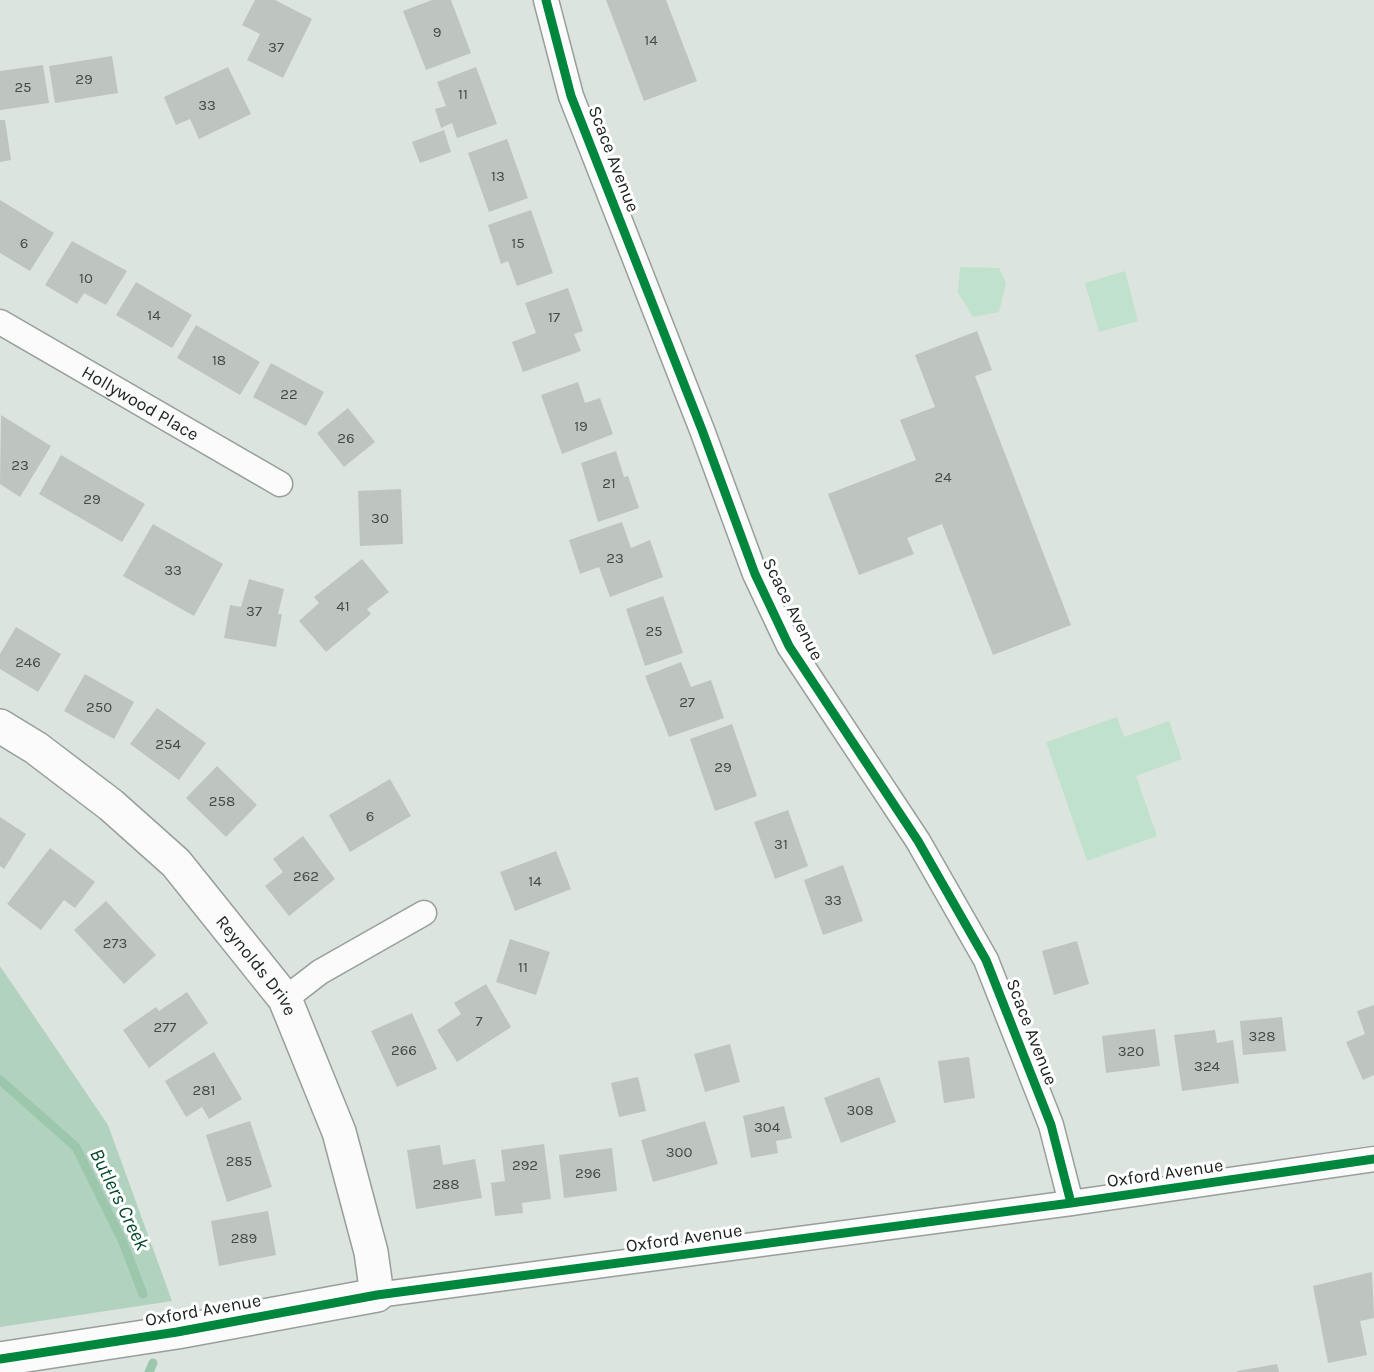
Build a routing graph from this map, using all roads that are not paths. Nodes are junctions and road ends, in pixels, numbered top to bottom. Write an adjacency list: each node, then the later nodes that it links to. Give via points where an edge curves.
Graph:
1 (546, 0): 8 (street, Scace Avenue, via 572,96 755,574 789,645 918,840 986,960 1051,1125)
2 (0, 322): 3 (street, Hollywood Place)
3 (280, 484)
4 (0, 726): 6 (street, Reynolds Drive, via 111,805 176,863)
5 (424, 913): 6 (street, via 320,972)
6 (285, 999): 9 (street, Reynolds Drive, via 339,1132 371,1252)
7 (1374, 1159): 8 (street, Oxford Avenue)
8 (1071, 1203): 9 (street, Oxford Avenue)
9 (377, 1295): 10 (street, Oxford Avenue, via 177,1332)
10 (0, 1359)

